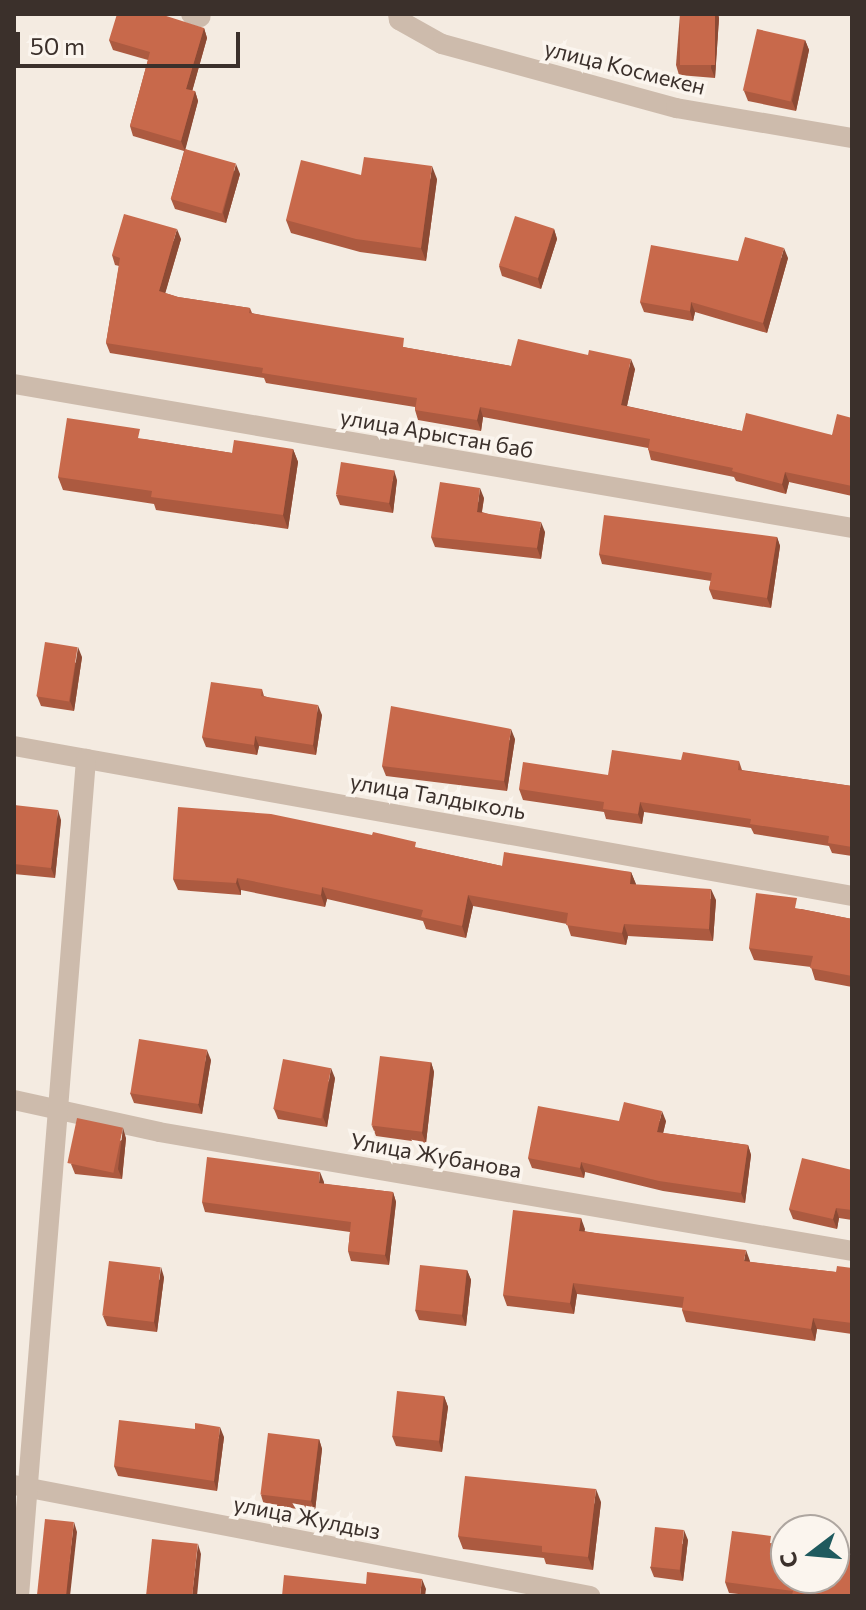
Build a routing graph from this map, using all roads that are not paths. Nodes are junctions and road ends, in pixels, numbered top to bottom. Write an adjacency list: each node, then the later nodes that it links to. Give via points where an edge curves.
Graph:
1 (398, 14): 2 (street, улица Космекен, via 399,20 442,44 676,108)
2 (852, 138)
3 (14, 384): 4 (street, улица Арыстан баб)
4 (852, 528)
5 (14, 746): 6 (street, улица Талдыколь)
6 (86, 759): 7 (street, улица Талдыколь); 9 (street)
7 (852, 896)
8 (14, 1100): 9 (street, Улица Жубанова)
9 (59, 1110): 10 (street, Улица Жубанова, via 175,1135); 11 (street)
10 (852, 1251)
11 (21, 1486): 12 (street); 13 (street, улица Жулдыз)
12 (19, 1596)
13 (590, 1596)

